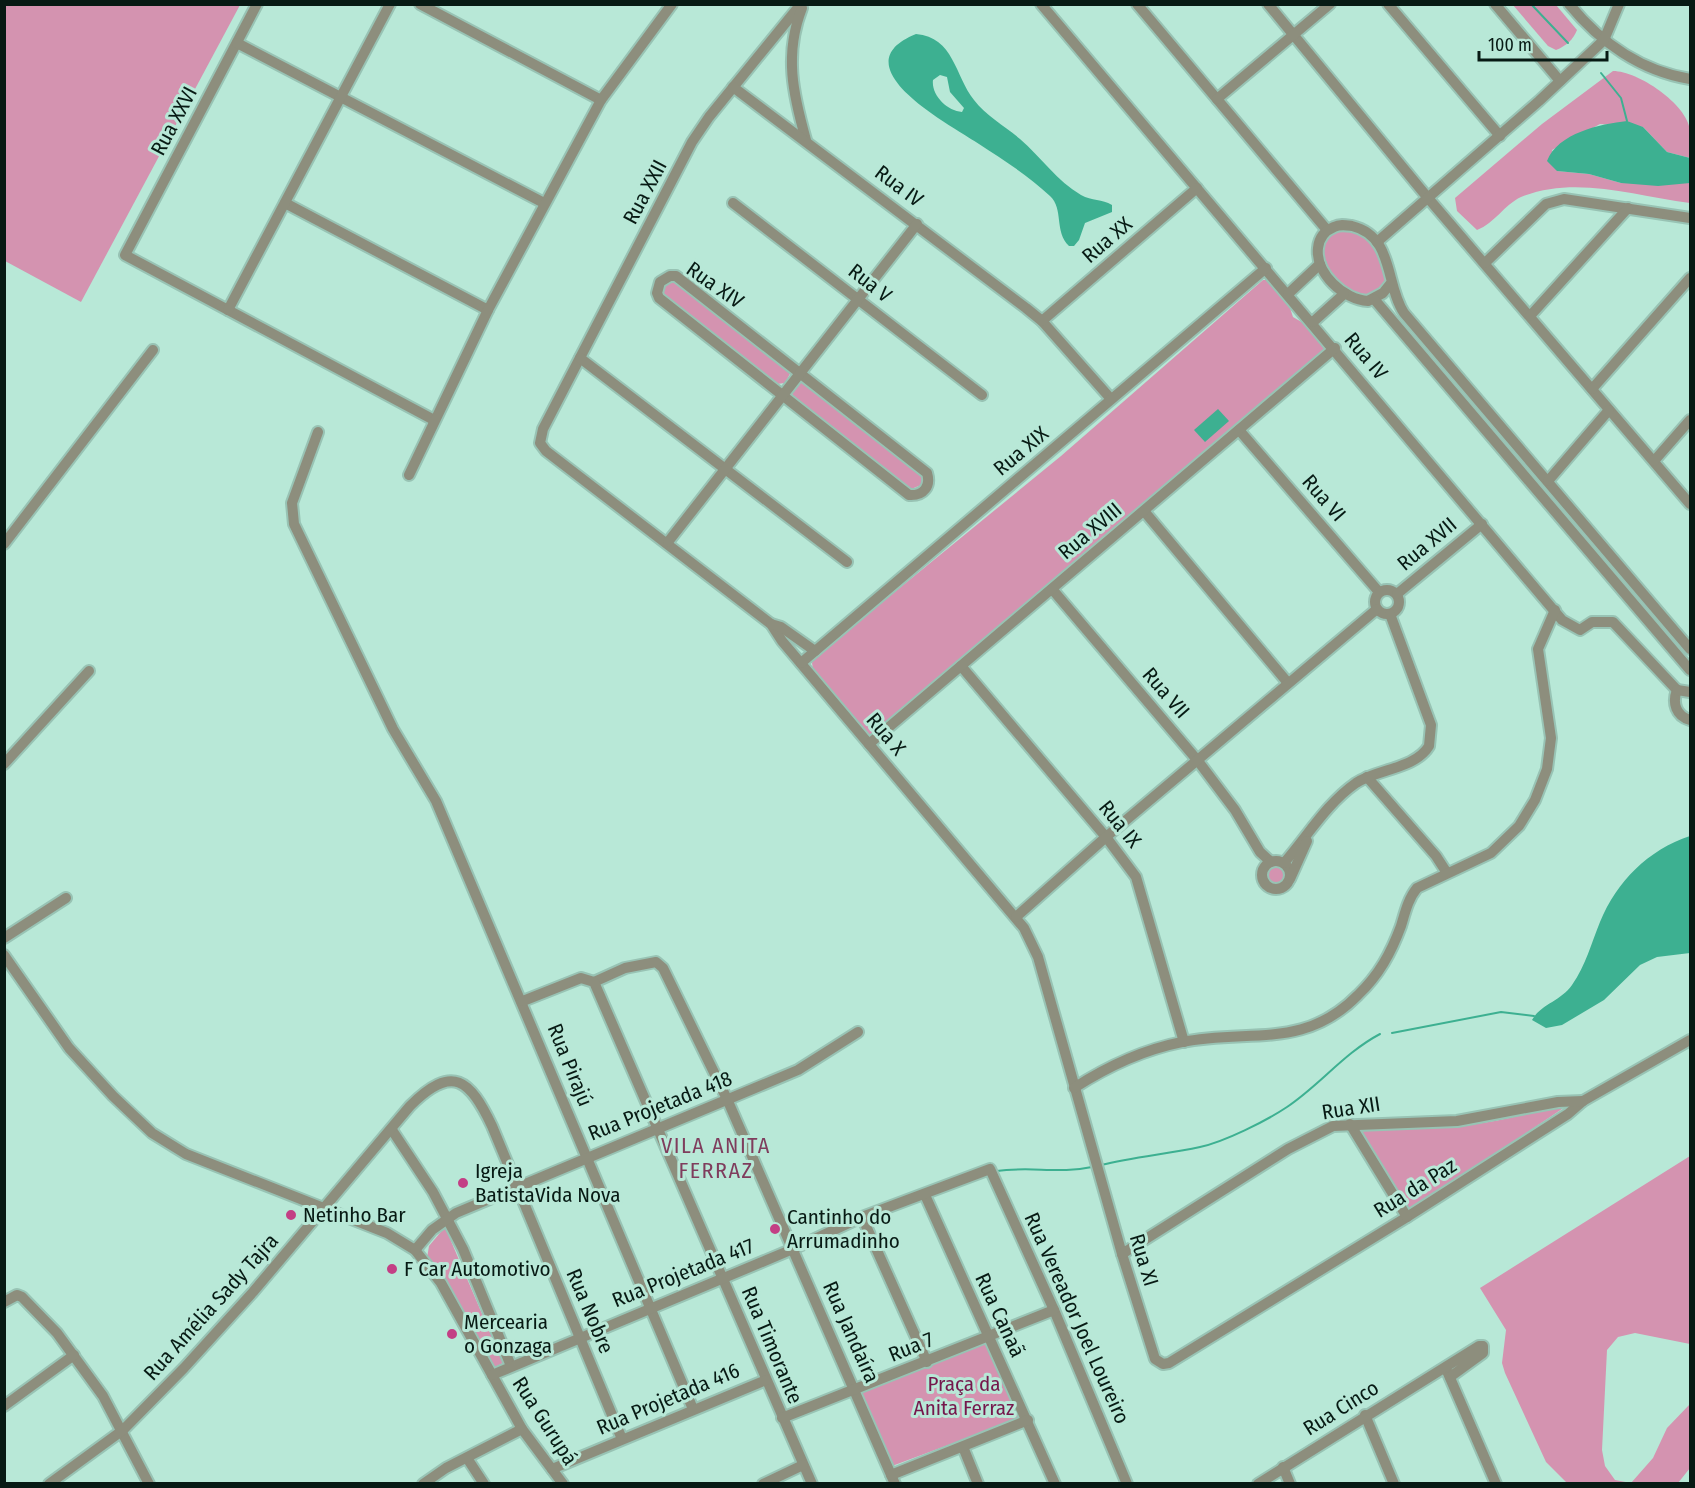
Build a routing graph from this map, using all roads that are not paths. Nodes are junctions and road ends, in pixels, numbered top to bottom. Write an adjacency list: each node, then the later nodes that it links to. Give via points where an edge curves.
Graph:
1 (257, 4): 16 (street, Rua XXVI)
2 (390, 4): 20 (street)
3 (420, 4): 22 (street)
4 (672, 4): 22 (street)
5 (802, 4): 19 (street, Rua XXII); 24 (street, via 791,49 791,78)
6 (1041, 4): 25 (street, Rua IV)
7 (1137, 4): 21 (street)
8 (1268, 4): 14 (street)
9 (1330, 4): 14 (street)
10 (1388, 4): 23 (street)
11 (1495, 4): 18 (street)
12 (1569, 4): 15 (street)
13 (1619, 4): 15 (street)
14 (1293, 35): 21 (street); 26 (street)
15 (1604, 40): 17 (street, via 1625,55 1670,76); 18 (street)
16 (237, 43): 20 (street); 44 (street, Rua XXVI, via 125,255)
17 (1690, 79)
18 (1560, 81): 23 (street)
19 (734, 87): 24 (street, Rua IV); 51 (street, Rua XXII, via 692,142)
20 (341, 96): 27 (street); 28 (street)
21 (1217, 99): 33 (street)
22 (601, 100): 28 (street)
23 (1500, 136): 26 (street)
24 (806, 140): 32 (street, Rua IV)
25 (1197, 188): 37 (street, Rua IV); 47 (street, Rua XX)
26 (1428, 198): 34 (street); 35 (street)
27 (285, 203): 44 (street); 45 (street)
28 (544, 203): 45 (street)
29 (733, 203): 42 (street, Rua V)
30 (1628, 208): 31 (street); 35 (street, via 1564,199 1546,204); 46 (street)
31 (1690, 218)
32 (917, 224): 42 (street); 47 (street, Rua IV)
33 (1328, 230): 34 (street, via 1338,225 1358,228); 36 (street, via 1318,246)
34 (1377, 242): 39 (street, via 1387,259)
35 (1485, 263): 46 (street)
36 (1320, 264): 40 (street); 41 (street)
37 (1266, 268): 40 (street, Rua IV); 56 (street, Rua XIX)
38 (1690, 278): 53 (street)
39 (1390, 283): 43 (street); 66 (street, via 1404,313)
40 (1288, 294): 48 (street, Rua IV)
41 (1344, 294): 43 (street, via 1363,301); 48 (street)
42 (857, 297): 52 (street); 55 (street, Rua V)
43 (1374, 299): 84 (street)
44 (228, 310): 59 (street)
45 (488, 310): 59 (street)
46 (1530, 316): 53 (street)
47 (1042, 321): 56 (street, Rua IV)
48 (1312, 322): 49 (street, Rua IV)
49 (1335, 348): 61 (street, Rua XVIII); 69 (street, Rua IV)
50 (153, 350): 71 (street)
51 (580, 358): 58 (street, Rua XXII); 64 (street)
52 (799, 372): 54 (street); 54 (street, Rua XIV, via 676,276 660,282 659,298); 54 (street, Rua XIV, via 927,473 926,489 909,495)
53 (1592, 389): 57 (street)
54 (781, 394): 64 (street)
55 (982, 395)
56 (1112, 399): 81 (street, Rua XIX)
57 (1609, 410): 63 (street); 66 (street)
58 (550, 416): 70 (street, Rua X, via 540,437 542,447)
59 (434, 420): 65 (street)
60 (1690, 420): 63 (street)
61 (1239, 430): 68 (street, Rua XVIII); 74 (street, Rua VI)
62 (318, 432): 107 (street, Rua Pirajú, via 292,503 294,524 387,719 436,801)
63 (1654, 461): 67 (street)
64 (725, 468): 70 (street); 72 (street)
65 (409, 475)
66 (1548, 481): 80 (street)
67 (1690, 504)
68 (1144, 511): 73 (street, Rua XVIII); 86 (street)
69 (1482, 524): 75 (street, Rua XVII); 77 (street, Rua IV)
70 (668, 542): 79 (street, Rua X)
71 (4, 544)
72 (847, 562)
73 (1052, 589): 83 (street, Rua XVIII); 91 (street, Rua VII)
74 (1380, 592): 75 (street, Rua XVII, via 1387,589); 76 (street, via 1375,598)
75 (1397, 594): 78 (street, Rua XVII, via 1399,606)
76 (1377, 609): 78 (street); 86 (street)
77 (1555, 610): 87 (street, Rua IV, via 1564,622 1578,630 1594,621 1612,622); 99 (street, via 1538,649 1551,738 1540,789 1530,809 1501,844 1481,859)
78 (1390, 614): 93 (street, via 1431,725 1431,740 1421,756)
79 (771, 624): 81 (street); 82 (street, Rua X)
80 (1690, 649)
81 (815, 651): 82 (street, Rua XIX)
82 (801, 663): 90 (street, Rua X)
83 (961, 666): 90 (street, Rua XVIII); 96 (street, Rua IX)
84 (1690, 670)
85 (89, 671): 92 (street)
86 (1288, 683): 91 (street)
87 (1677, 690): 88 (street); 89 (street, via 1675,708)
88 (1690, 692)
89 (1690, 720)
90 (869, 744): 103 (street, Rua X)
91 (1198, 761): 94 (street, Rua VII); 96 (street)
92 (4, 764)
93 (1367, 777): 95 (street, via 1336,800); 99 (street)
94 (1244, 826): 97 (street); 100 (street)
95 (1310, 832): 98 (street); 101 (street)
96 (1106, 837): 103 (street); 110 (street, Rua IX, via 1140,886)
97 (1271, 862): 98 (street); 100 (street)
98 (1284, 863): 101 (street)
99 (1447, 873): 110 (street, via 1413,893 1389,955 1376,976 1338,1013 1288,1034)
100 (1262, 874): 101 (street, via 1264,883 1274,890 1283,888)
101 (1290, 879)
102 (66, 898): 104 (street)
103 (1016, 917): 111 (street, Rua X, via 1038,957)
104 (4, 938)
105 (4, 955): 122 (street, Rua Gurupá, via 69,1048 152,1132 186,1154)
106 (596, 985): 107 (street, via 581,978); 112 (street, Rua Jandaíra, via 642,963 656,962 663,968); 115 (street, Rua Timorante)
107 (523, 1001): 117 (street, Rua Pirajú)
108 (858, 1032): 112 (street, Rua Projetada 418, via 798,1070)
109 (1690, 1040): 113 (street, Rua da Paz)
110 (1184, 1041): 111 (street, via 1136,1054)
111 (1074, 1088): 118 (street, Rua X)
112 (727, 1099): 115 (street, Rua Projetada 418); 126 (street, Rua Jandaíra)
113 (1583, 1101): 114 (street, Rua XII, via 1457,1121); 124 (street, Rua da Paz)
114 (1350, 1124): 124 (street); 128 (street, Rua XII, via 1316,1133)
115 (658, 1127): 117 (street, Rua Projetada 418); 129 (street, Rua Timorante)
116 (392, 1130): 120 (street, Rua Nobre, via 426,1093 445,1083 462,1083 480,1100); 122 (street, Rua Nobre); 125 (street)
117 (587, 1157): 120 (street, Rua Projetada 418); 131 (street, Rua Pirajú)
118 (1096, 1165): 128 (street, Rua XI)
119 (990, 1169): 121 (street, Rua Projetada 417); 132 (street, Rua Vereador Joel Loureiro)
120 (516, 1187): 125 (street, Rua Projetada 418); 133 (street, Rua Nobre)
121 (925, 1195): 123 (street, Rua Projetada 417); 134 (street, Rua Canaã)
122 (326, 1208): 127 (street, Rua Gurupá, via 387,1233); 150 (street, Rua Amélia Sady Tajra, via 217,1334)
123 (862, 1216): 126 (street, Rua Projetada 417); 136 (street)
124 (1407, 1217): 137 (street, Rua da Paz, via 1168,1363)
125 (448, 1218): 127 (street, Rua Projetada 418); 139 (street)
126 (793, 1249): 129 (street, Rua Projetada 417); 143 (street, Rua Jandaíra)
127 (415, 1250): 140 (street, Rua Gurupá, via 441,1283)
128 (1122, 1254): 137 (street, Rua XI)
129 (723, 1277): 131 (street, Rua Projetada 417); 142 (street, Rua Timorante)
130 (4, 1302): 135 (street, via 17,1295 39,1311)
131 (651, 1307): 133 (street, Rua Projetada 417); 145 (street, Rua Pirajú)
132 (1054, 1310): 134 (street, Rua 7); 168 (street, Rua Vereador Joel Loureiro)
133 (580, 1336): 139 (street, Rua Projetada 417); 151 (street, Rua Nobre)
134 (987, 1336): 136 (street, Rua 7); 148 (street, Rua Canaã)
135 (74, 1354): 144 (street); 150 (street)
136 (927, 1362): 143 (street, Rua 7)
137 (1158, 1362)
138 (1445, 1365): 141 (street); 141 (street, Rua Cinco, via 1479,1346 1485,1348); 146 (street, Rua Cinco)
139 (511, 1366): 140 (street, Rua Projetada 417)
140 (492, 1375): 149 (street, Rua Gurupá)
141 (1450, 1377): 158 (street)
142 (765, 1380): 145 (street, Rua Projetada 416); 147 (street, Rua Timorante)
143 (855, 1390): 147 (street, Rua 7); 157 (street, Rua Jandaíra)
144 (4, 1406)
145 (693, 1409): 151 (street, Rua Projetada 416)
146 (1365, 1415): 155 (street, Rua Cinco); 171 (street)
147 (782, 1418): 154 (street, Rua Timorante)
148 (1028, 1420): 152 (street); 167 (street, Rua Canaã)
149 (522, 1429): 153 (street); 156 (street, Rua Gurupá)
150 (123, 1430): 159 (street, Rua Amélia Sady Tajra); 160 (street)
151 (622, 1439): 156 (street, Rua Projetada 416)
152 (963, 1448): 157 (street); 166 (street)
153 (467, 1458): 161 (street); 162 (street)
154 (803, 1465): 164 (street); 165 (street, Rua Timorante)
155 (1283, 1467): 169 (street, Rua Cinco); 170 (street)
156 (552, 1469): 163 (street, Rua Gurupá)
157 (893, 1479)
158 (1496, 1482)
159 (49, 1484)
160 (149, 1484)
161 (423, 1484)
162 (484, 1484)
163 (563, 1484)
164 (763, 1484)
165 (812, 1484)
166 (978, 1484)
167 (1055, 1484)
168 (1127, 1484)
169 (1258, 1484)
170 (1290, 1484)
171 (1394, 1484)

